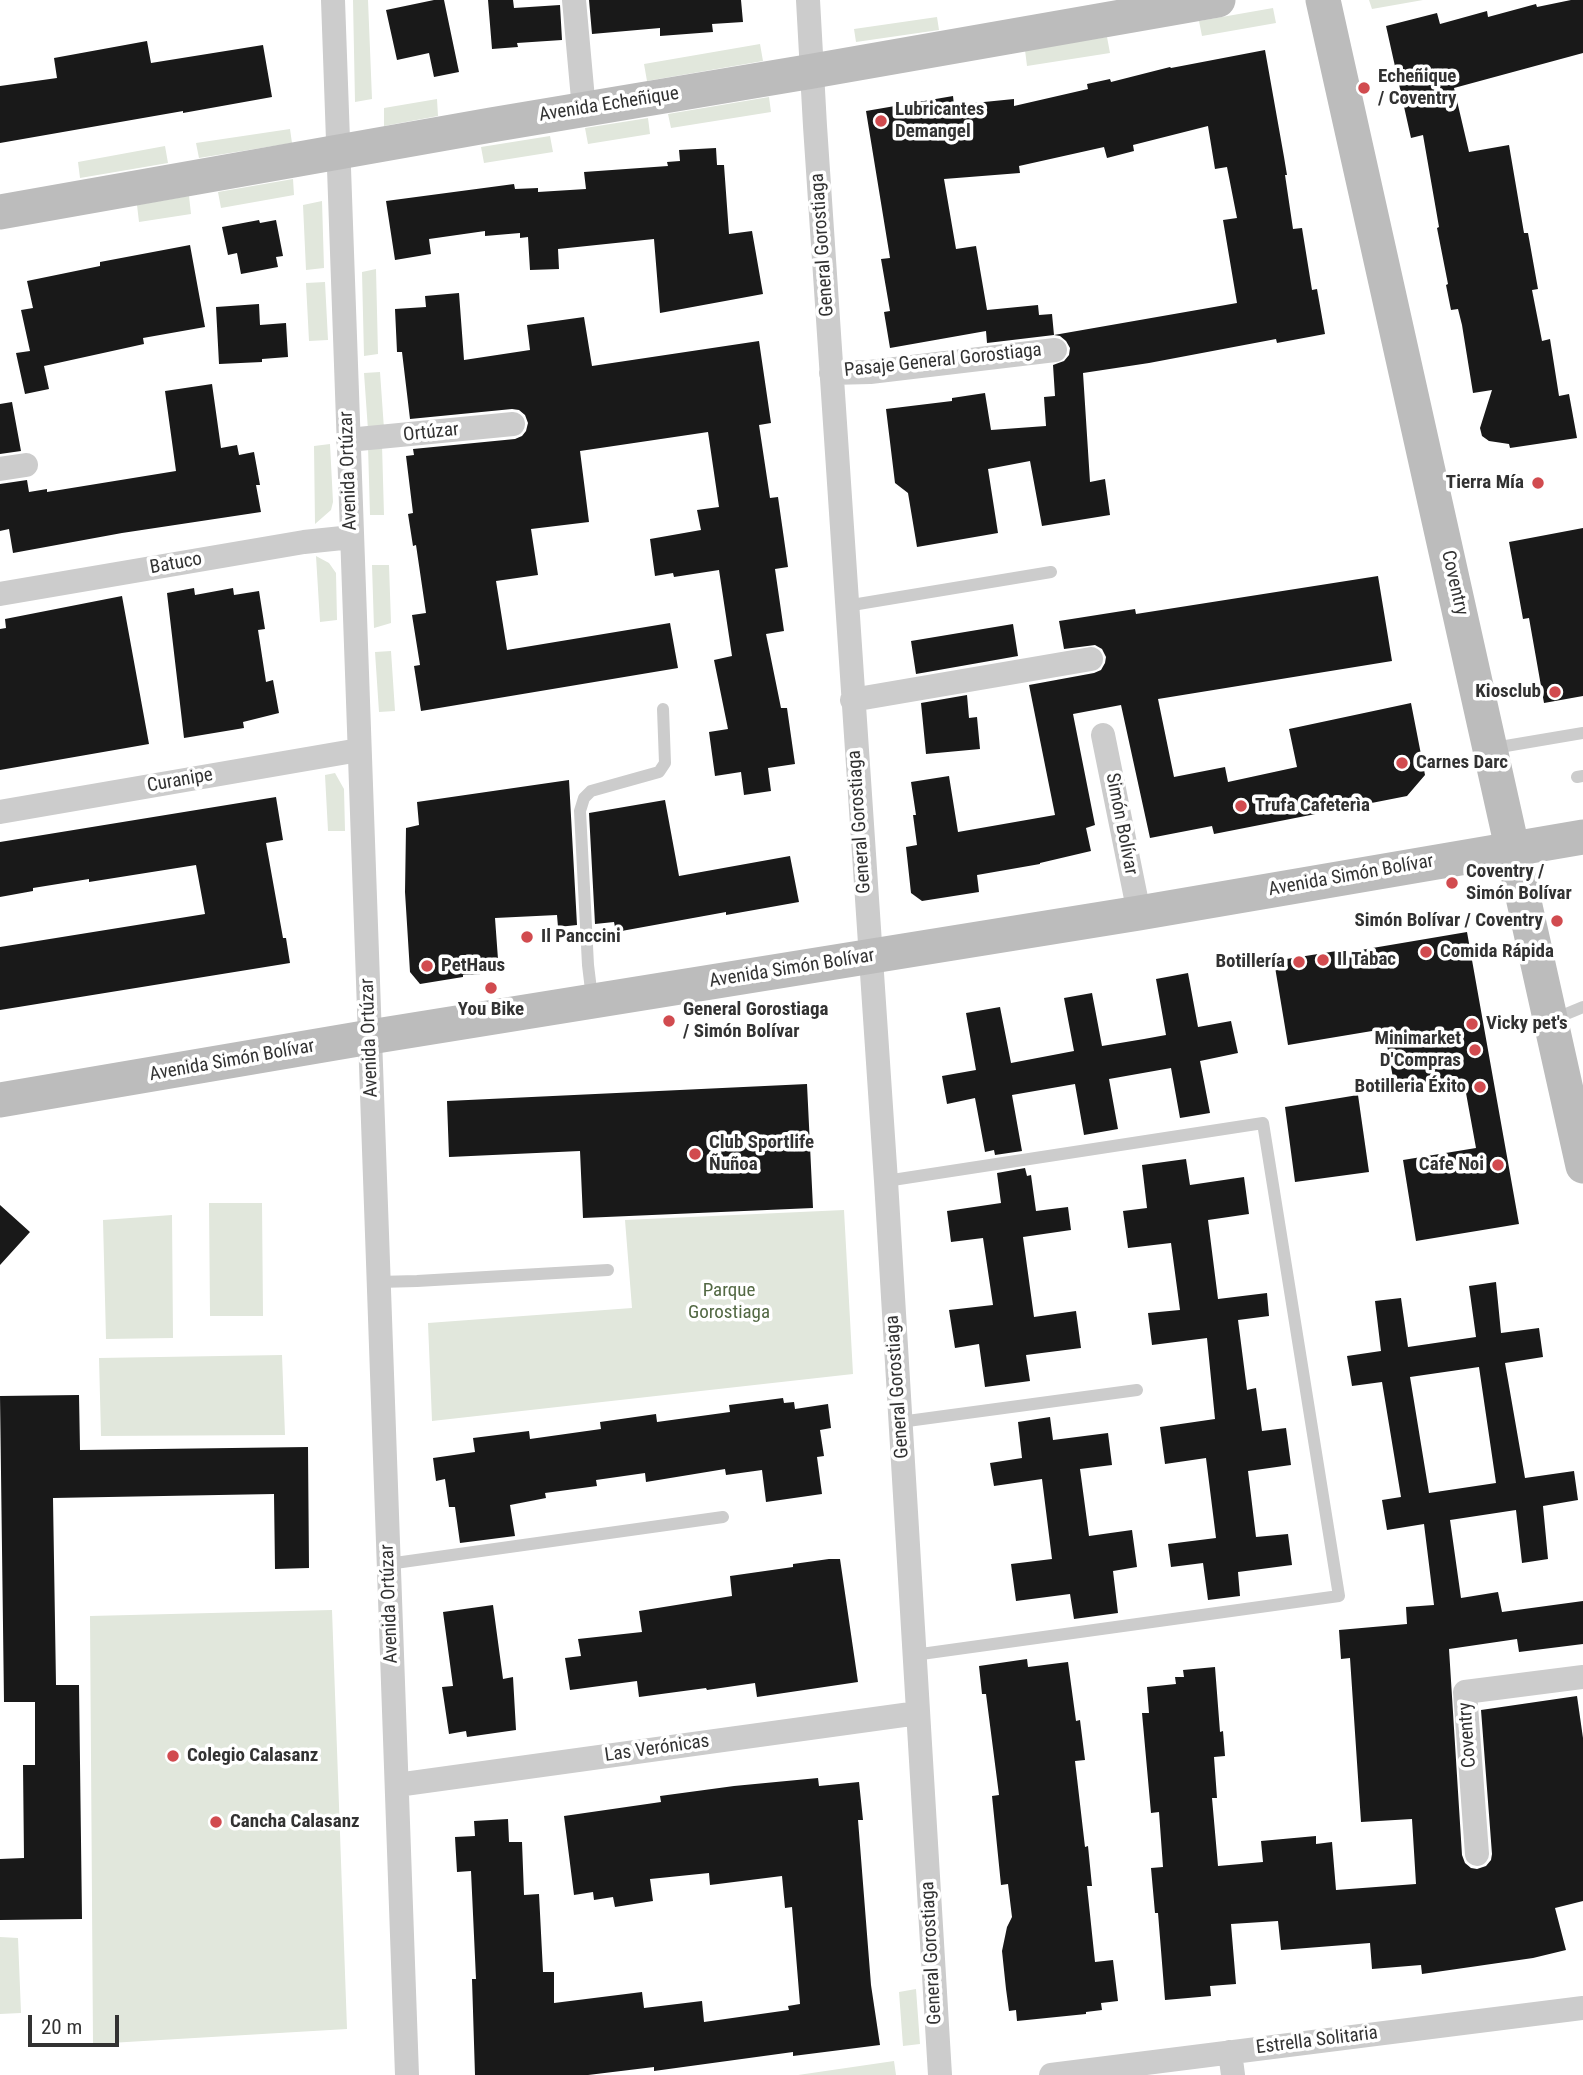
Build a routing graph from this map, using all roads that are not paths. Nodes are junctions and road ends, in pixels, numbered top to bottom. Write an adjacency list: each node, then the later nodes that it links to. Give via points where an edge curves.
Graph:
1 (332, 0): 8 (street, Avenida Ortúzar)
2 (574, 0): 7 (street)
3 (808, 0): 6 (street, General Gorostiaga)
4 (1218, 0): 6 (street, Avenida Echeñique)
5 (1323, 0): 25 (street, Coventry)
6 (813, 71): 7 (street, Avenida Echeñique); 11 (street, General Gorostiaga)
7 (584, 110): 8 (street, Avenida Echeñique)
8 (338, 152): 9 (street, Avenida Echeñique); 13 (street, Avenida Ortúzar)
9 (0, 212)
10 (1055, 350): 11 (street, Pasaje General Gorostiaga)
11 (831, 373): 19 (street, General Gorostiaga)
12 (513, 424): 13 (street, Ortúzar)
13 (348, 440): 16 (street, Avenida Ortúzar)
14 (26, 465): 15 (street)
15 (0, 470)
16 (352, 537): 18 (street, Batuco); 26 (street, Avenida Ortúzar)
17 (1051, 572): 19 (lane)
18 (0, 594)
19 (846, 606): 21 (street, General Gorostiaga)
20 (1091, 659): 21 (street)
21 (852, 700): 31 (street, General Gorostiaga)
22 (663, 709): 32 (lane, via 664,763 659,772 592,791 580,811)
23 (1583, 733): 25 (lane)
24 (1103, 735): 30 (street, Simón Bolívar)
25 (1491, 748): 29 (street, Coventry)
26 (359, 750): 27 (street, Curanipe); 35 (street, Avenida Ortúzar)
27 (0, 812)
28 (1583, 836): 29 (street, Avenida Simón Bolívar)
29 (1513, 848): 30 (street, Avenida Simón Bolívar); 34 (street, Coventry)
30 (1139, 913): 31 (street, Avenida Simón Bolívar)
31 (870, 957): 32 (street, Avenida Simón Bolívar); 38 (street, General Gorostiaga)
32 (592, 1002): 35 (street, Avenida Simón Bolívar)
33 (1583, 1007): 34 (lane)
34 (1550, 1020): 37 (street, Coventry)
35 (370, 1037): 36 (street, Avenida Simón Bolívar); 40 (street, Avenida Ortúzar)
36 (0, 1100)
37 (1583, 1166)
38 (886, 1181): 42 (street, General Gorostiaga); 45 (lane, via 1263,1123 1339,1596)
39 (608, 1270): 40 (lane)
40 (378, 1282): 44 (street, Avenida Ortúzar)
41 (1137, 1390): 42 (lane)
42 (900, 1422): 45 (street, General Gorostiaga)
43 (723, 1517): 44 (lane)
44 (388, 1564): 48 (street, Avenida Ortúzar)
45 (914, 1655): 47 (street, General Gorostiaga)
46 (1583, 1677): 49 (street, Coventry, via 1465,1692)
47 (918, 1713): 48 (street, Las Verónicas); 53 (street, General Gorostiaga)
48 (397, 1784): 52 (street, Avenida Ortúzar)
49 (1477, 1854)
50 (1583, 2008): 51 (street, Estrella Solitaria)
51 (1232, 2063): 54 (street, Estrella Solitaria)
52 (407, 2075)
53 (940, 2075)
54 (1051, 2075)

